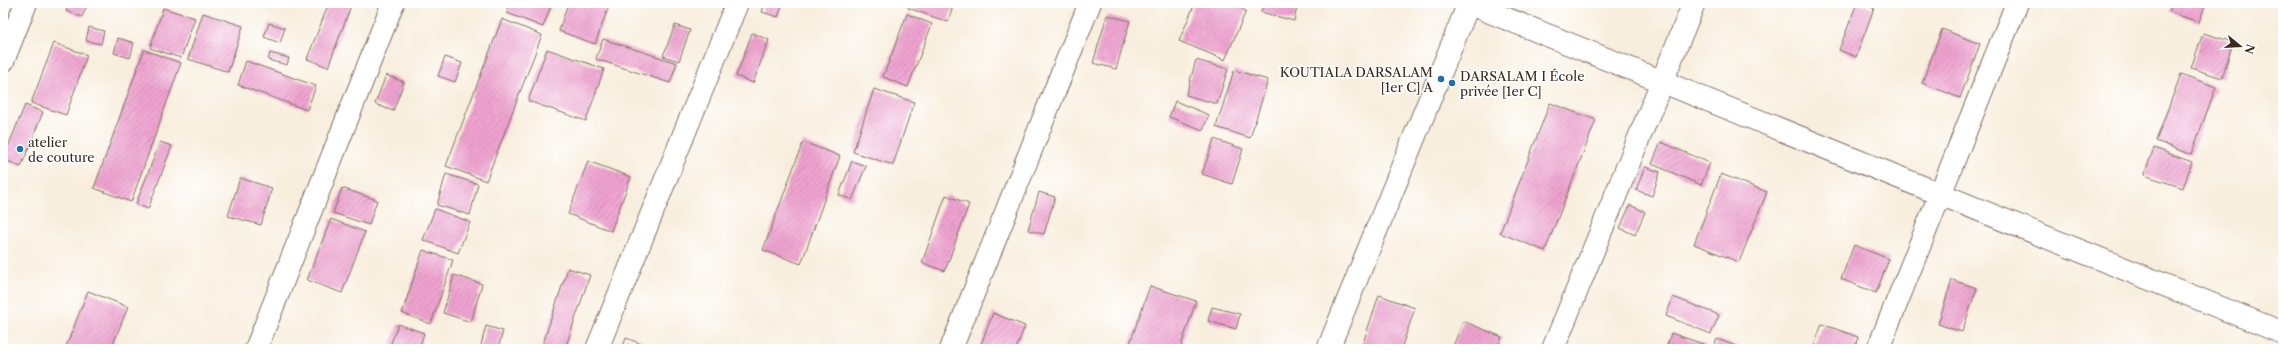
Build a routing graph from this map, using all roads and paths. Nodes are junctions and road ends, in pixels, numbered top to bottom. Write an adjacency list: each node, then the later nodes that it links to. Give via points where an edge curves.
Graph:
1 (26, 3): 8 (street)
2 (393, 3): 12 (street)
3 (737, 3): 13 (street)
4 (1090, 3): 14 (street)
5 (1469, 3): 9 (street); 15 (street)
6 (1694, 3): 9 (street)
7 (2017, 3): 10 (street)
8 (3, 61)
9 (1663, 82): 10 (street); 16 (street)
10 (1940, 194): 11 (street); 17 (street)
11 (2283, 333)
12 (256, 349)
13 (597, 349)
14 (951, 349)
15 (1328, 349)
16 (1553, 349)
17 (1878, 349)

